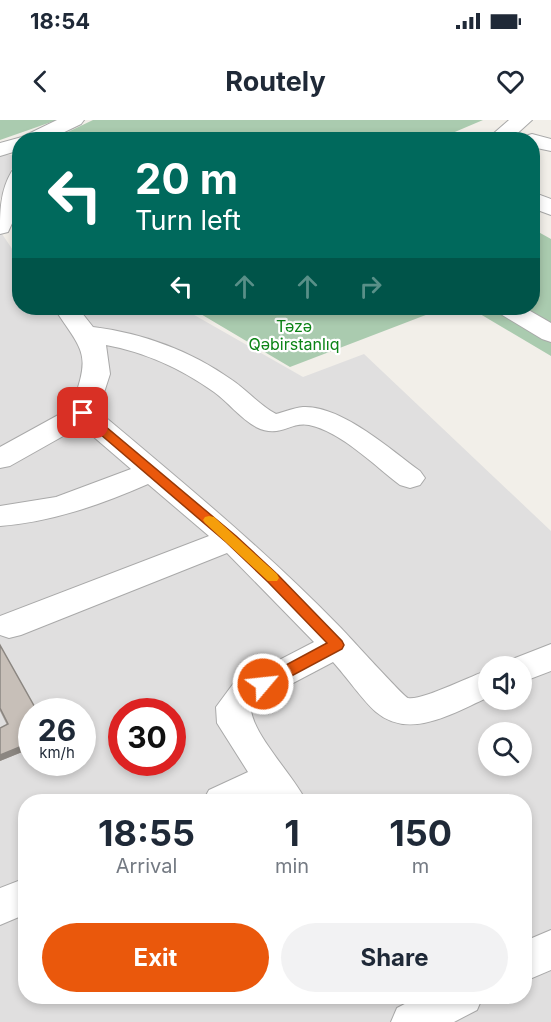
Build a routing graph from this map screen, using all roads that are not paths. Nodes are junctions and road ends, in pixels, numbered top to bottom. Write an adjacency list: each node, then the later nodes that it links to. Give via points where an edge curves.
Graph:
1 (74, 120): 3 (street)
2 (522, 120): 4 (street)
3 (45, 132)
4 (506, 132)
5 (12, 207): 6 (street)
6 (7, 227)
7 (72, 315): 9 (street)
8 (520, 315): 10 (street)
9 (86, 333): 11 (street, via 94,346 97,374); 14 (street, via 151,349 201,373 267,421 276,424 303,415 328,421)
10 (551, 334)
11 (83, 413): 12 (street); 13 (street)
12 (0, 459)
13 (153, 471): 15 (street, via 81,501 25,515); 16 (street)
14 (410, 478)
15 (0, 516)
16 (231, 539): 17 (street); 18 (street)
17 (9, 626)
18 (337, 645): 21 (street, via 387,702 403,712 427,709); 22 (street, via 245,693 233,707 235,723)
19 (551, 657): 20 (street)
20 (532, 665)
21 (478, 688)
22 (279, 789): 23 (street)
23 (255, 794)
24 (18, 899): 25 (street)
25 (0, 908)
26 (551, 948): 27 (street)
27 (532, 958)

